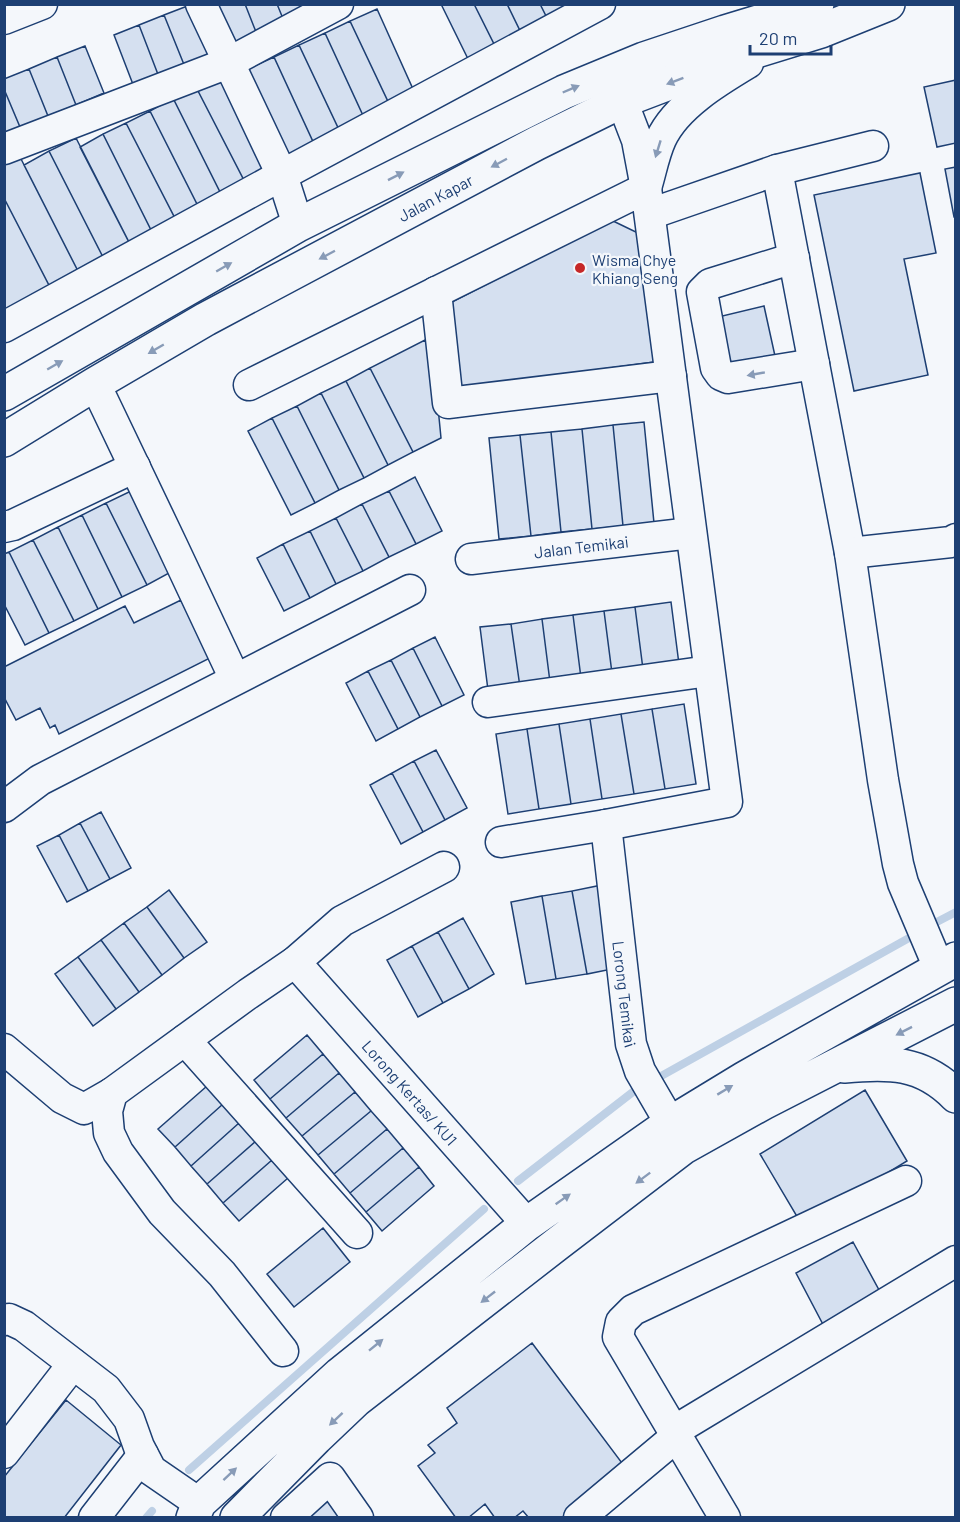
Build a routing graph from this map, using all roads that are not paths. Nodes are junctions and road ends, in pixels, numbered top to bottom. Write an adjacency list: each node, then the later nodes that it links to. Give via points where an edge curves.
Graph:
1 (42, 4): 7 (street)
2 (201, 4): 9 (street)
3 (338, 4): 9 (street)
4 (600, 4): 14 (street)
5 (817, 4): 16 (main road, one-way to 5, via 564,92 644,59)
6 (888, 4): 8 (main road, Jalan Kapar)
7 (4, 19)
8 (779, 45): 10 (main road, Jalan Kapar, one-way to 10); 15 (street, one-way to 15, via 713,84 677,115 661,138)
9 (228, 63): 12 (street); 14 (street)
10 (622, 101): 15 (street, via 637,140); 22 (main road, Jalan Kapar, one-way to 22, via 206,320)
11 (873, 146): 13 (street)
12 (4, 149)
13 (777, 170): 15 (street); 17 (street)
14 (282, 175): 16 (street); 19 (street)
15 (648, 201): 18 (street); 21 (street)
16 (298, 225): 24 (main road, one-way to 16)
17 (794, 258): 20 (street); 20 (street, one-way to 17, via 728,378 716,368 702,292 710,284)
18 (436, 292): 21 (street, via 448,403); 23 (street)
19 (4, 327)
20 (814, 364): 30 (street)
21 (671, 376): 28 (street)
22 (95, 384): 25 (main road, Jalan Kapar); 26 (street)
23 (249, 385)
24 (4, 394)
25 (4, 440)
26 (135, 467): 27 (street); 34 (street)
27 (4, 527)
28 (691, 533): 31 (street, Jalan Temikai); 33 (street)
29 (956, 539): 30 (street)
30 (850, 553): 41 (street, via 898,864 903,883)
31 (471, 559)
32 (410, 590): 34 (street)
33 (710, 671): 35 (street); 37 (street, via 727,802)
34 (235, 679): 36 (street, via 40,780)
35 (488, 702)
36 (4, 807)
37 (606, 825): 38 (street); 48 (street, Lorong Temikai, via 631,1044 640,1071)
38 (501, 842)
39 (444, 867): 40 (street, via 342,921)
40 (295, 962): 43 (street); 50 (street, Lorong Kertas/ KU1)
41 (947, 964): 48 (main road, one-way to 41, via 745,1078)
42 (956, 1004): 45 (main road, one-way to 45)
43 (185, 1040): 46 (street); 51 (street)
44 (4, 1049): 46 (street, via 62,1098 84,1109)
45 (834, 1067): 47 (main road, via 902,1066 924,1072); 48 (main road, via 763,1103)
46 (112, 1093): 54 (street, via 107,1111 109,1133 118,1152 162,1212 222,1274)
47 (956, 1096)
48 (678, 1135): 50 (main road, one-way to 48); 61 (main road, one-way to 61, via 556,1244 356,1400)
49 (906, 1181): 56 (street, via 633,1310 621,1322 618,1337)
50 (527, 1224): 59 (main road, one-way to 50, via 340,1374)
51 (357, 1233)
52 (956, 1261): 56 (street)
53 (4, 1320): 55 (street, via 24,1326)
54 (283, 1351)
55 (73, 1364): 57 (street); 58 (street, via 106,1389 129,1419)
56 (675, 1434): 64 (street); 65 (street)
57 (4, 1453)
58 (143, 1455): 59 (street, via 151,1470); 60 (street)
59 (196, 1510)
60 (94, 1518)
61 (237, 1518)
62 (285, 1518): 63 (street, via 330,1478)
63 (358, 1518)
64 (579, 1518)
65 (725, 1518)

